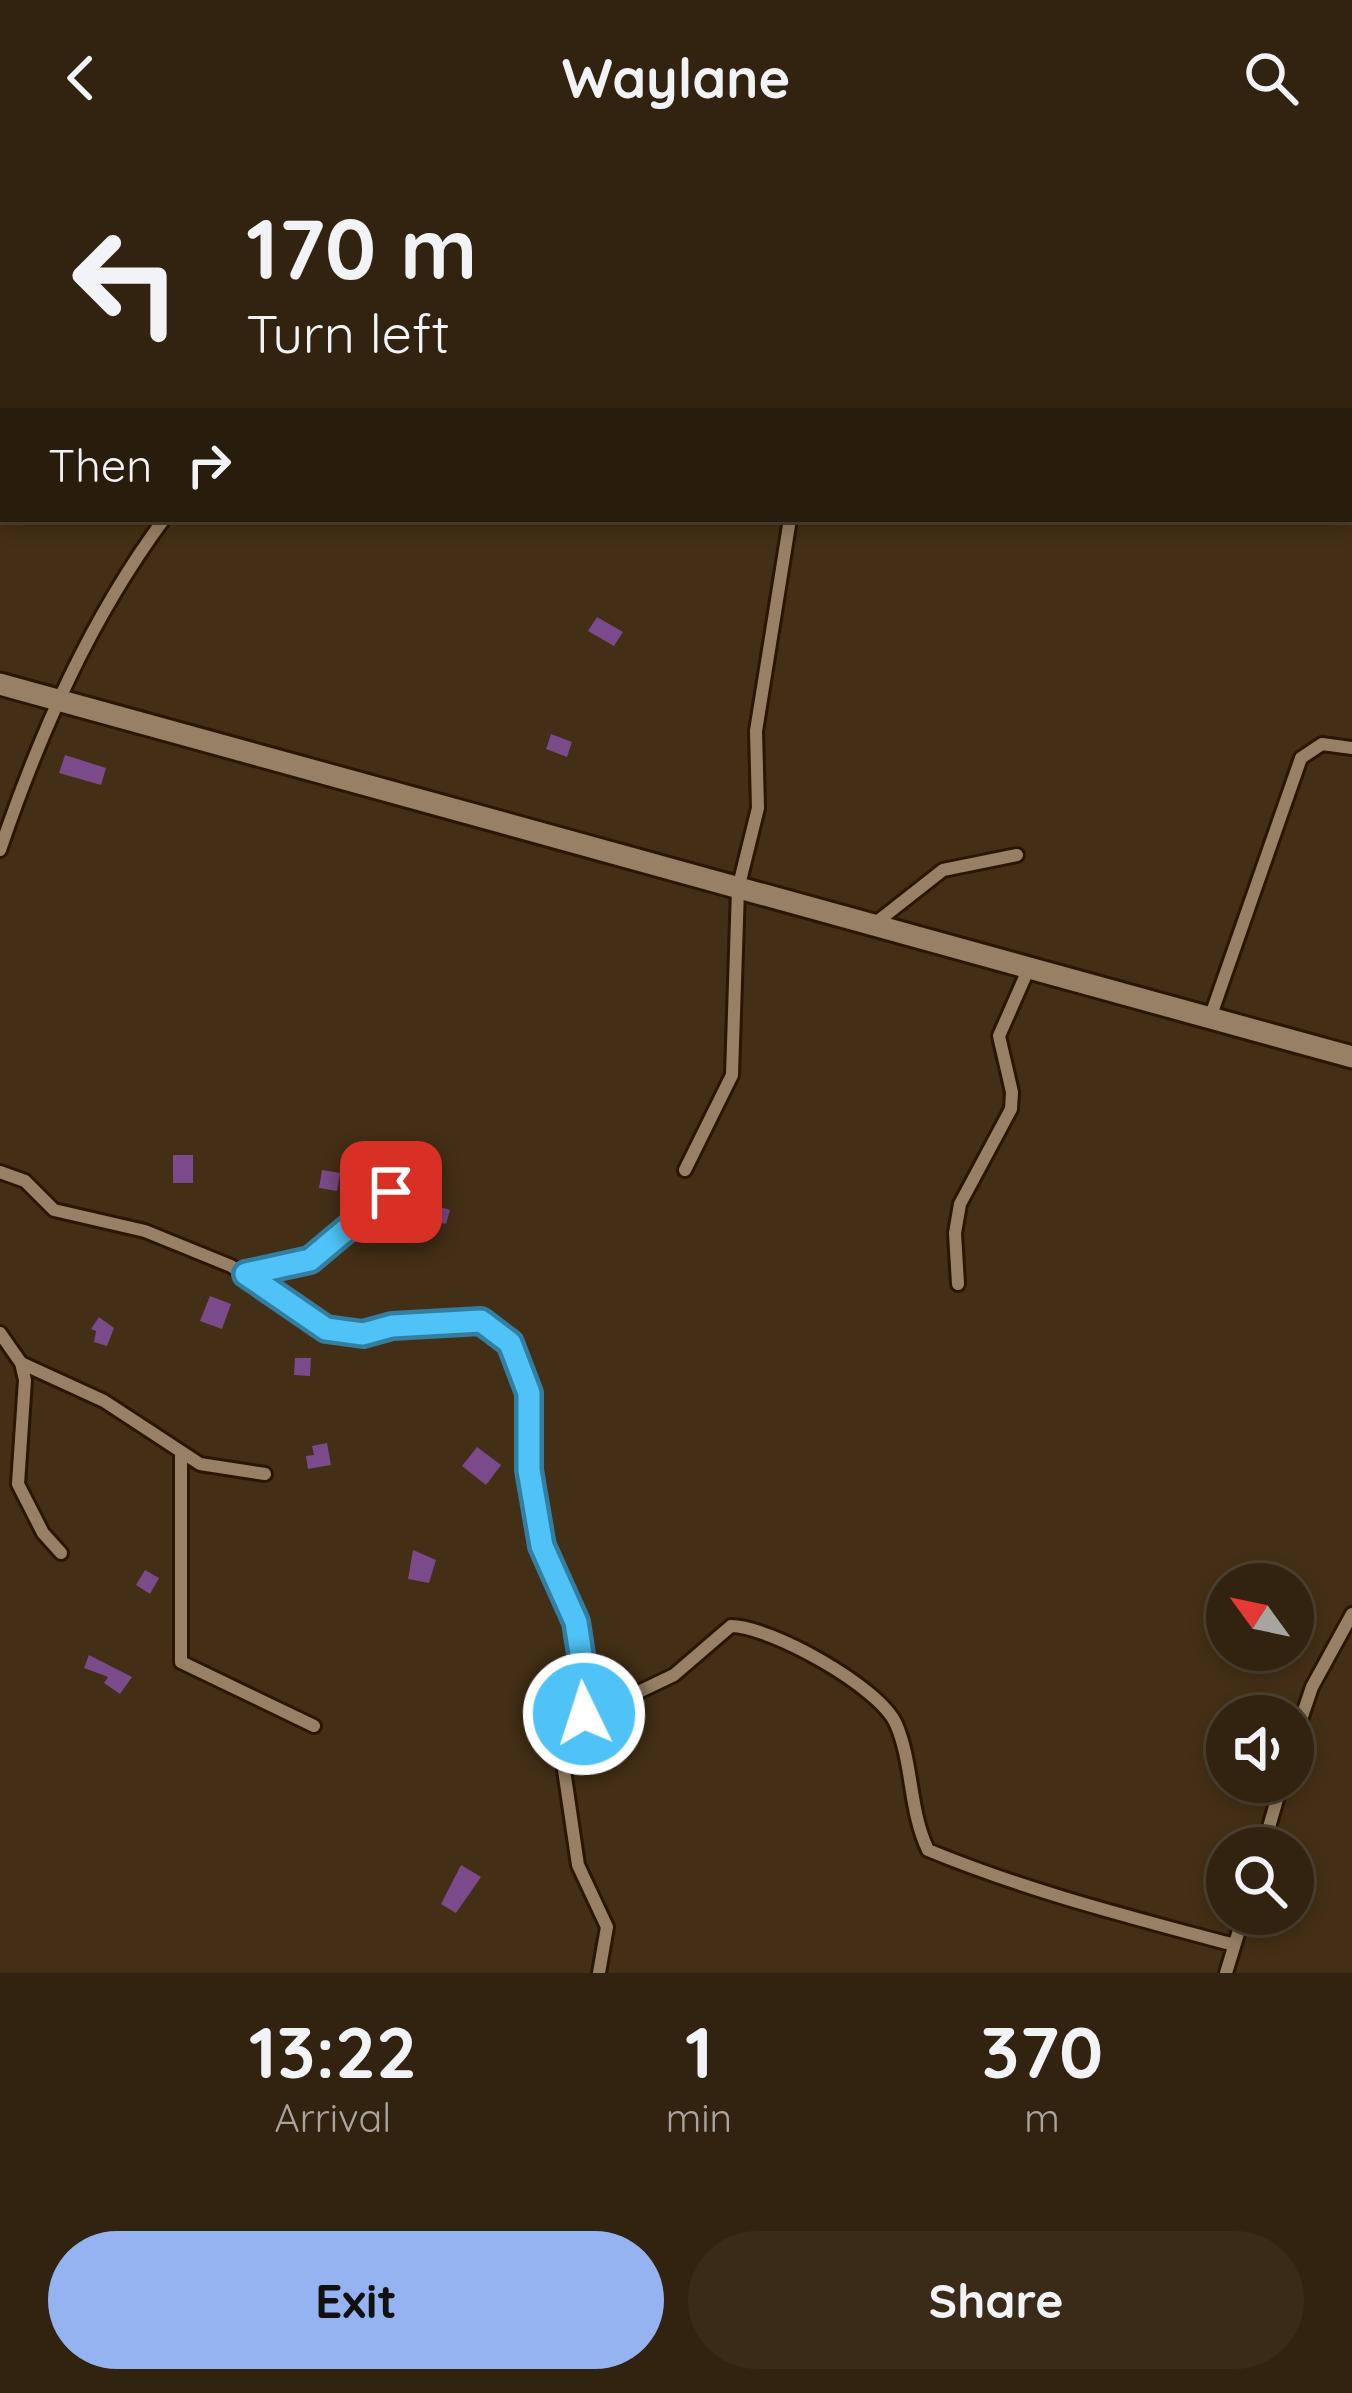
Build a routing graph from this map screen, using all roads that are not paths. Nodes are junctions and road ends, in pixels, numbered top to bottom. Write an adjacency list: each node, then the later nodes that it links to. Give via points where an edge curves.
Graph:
1 (162, 522): 4 (street)
2 (790, 522): 8 (street, via 756,731 758,808)
3 (0, 684): 4 (street)
4 (56, 700): 6 (street); 8 (street)
5 (1352, 748): 11 (street, via 1322,744 1301,758)
6 (0, 850)
7 (1017, 855): 9 (street, via 943,870)
8 (738, 889): 9 (street); 13 (street, via 732,1075)
9 (872, 926): 10 (street)
10 (1028, 970): 11 (street); 17 (street, via 999,1036 1011,1109 956,1218)
11 (1210, 1018): 12 (street)
12 (1352, 1057)
13 (685, 1170)
14 (0, 1172): 16 (street, via 25,1181 54,1210 145,1231)
15 (391, 1192): 16 (street, via 310,1260)
16 (246, 1274): 25 (street, via 326,1329 363,1334 481,1321 510,1343 529,1393 529,1470 542,1546 576,1622 587,1699)
17 (958, 1284)
18 (0, 1333): 19 (street)
19 (21, 1363): 20 (street, via 104,1401); 22 (street, via 26,1417 18,1484)
20 (181, 1452): 21 (street, via 200,1464); 26 (street, via 181,1662)
21 (265, 1474)
22 (61, 1553)
23 (1352, 1614): 24 (street)
24 (1309, 1695)
25 (582, 1719): 28 (street, via 674,1675 731,1626 762,1630 843,1672 895,1720 928,1850 1053,1899 1130,1912); 29 (street, via 563,1763 578,1865 607,1927)
26 (314, 1726)
27 (1237, 1935): 28 (street)
28 (1234, 1945): 30 (street)
29 (599, 1973)
30 (1226, 1973)

